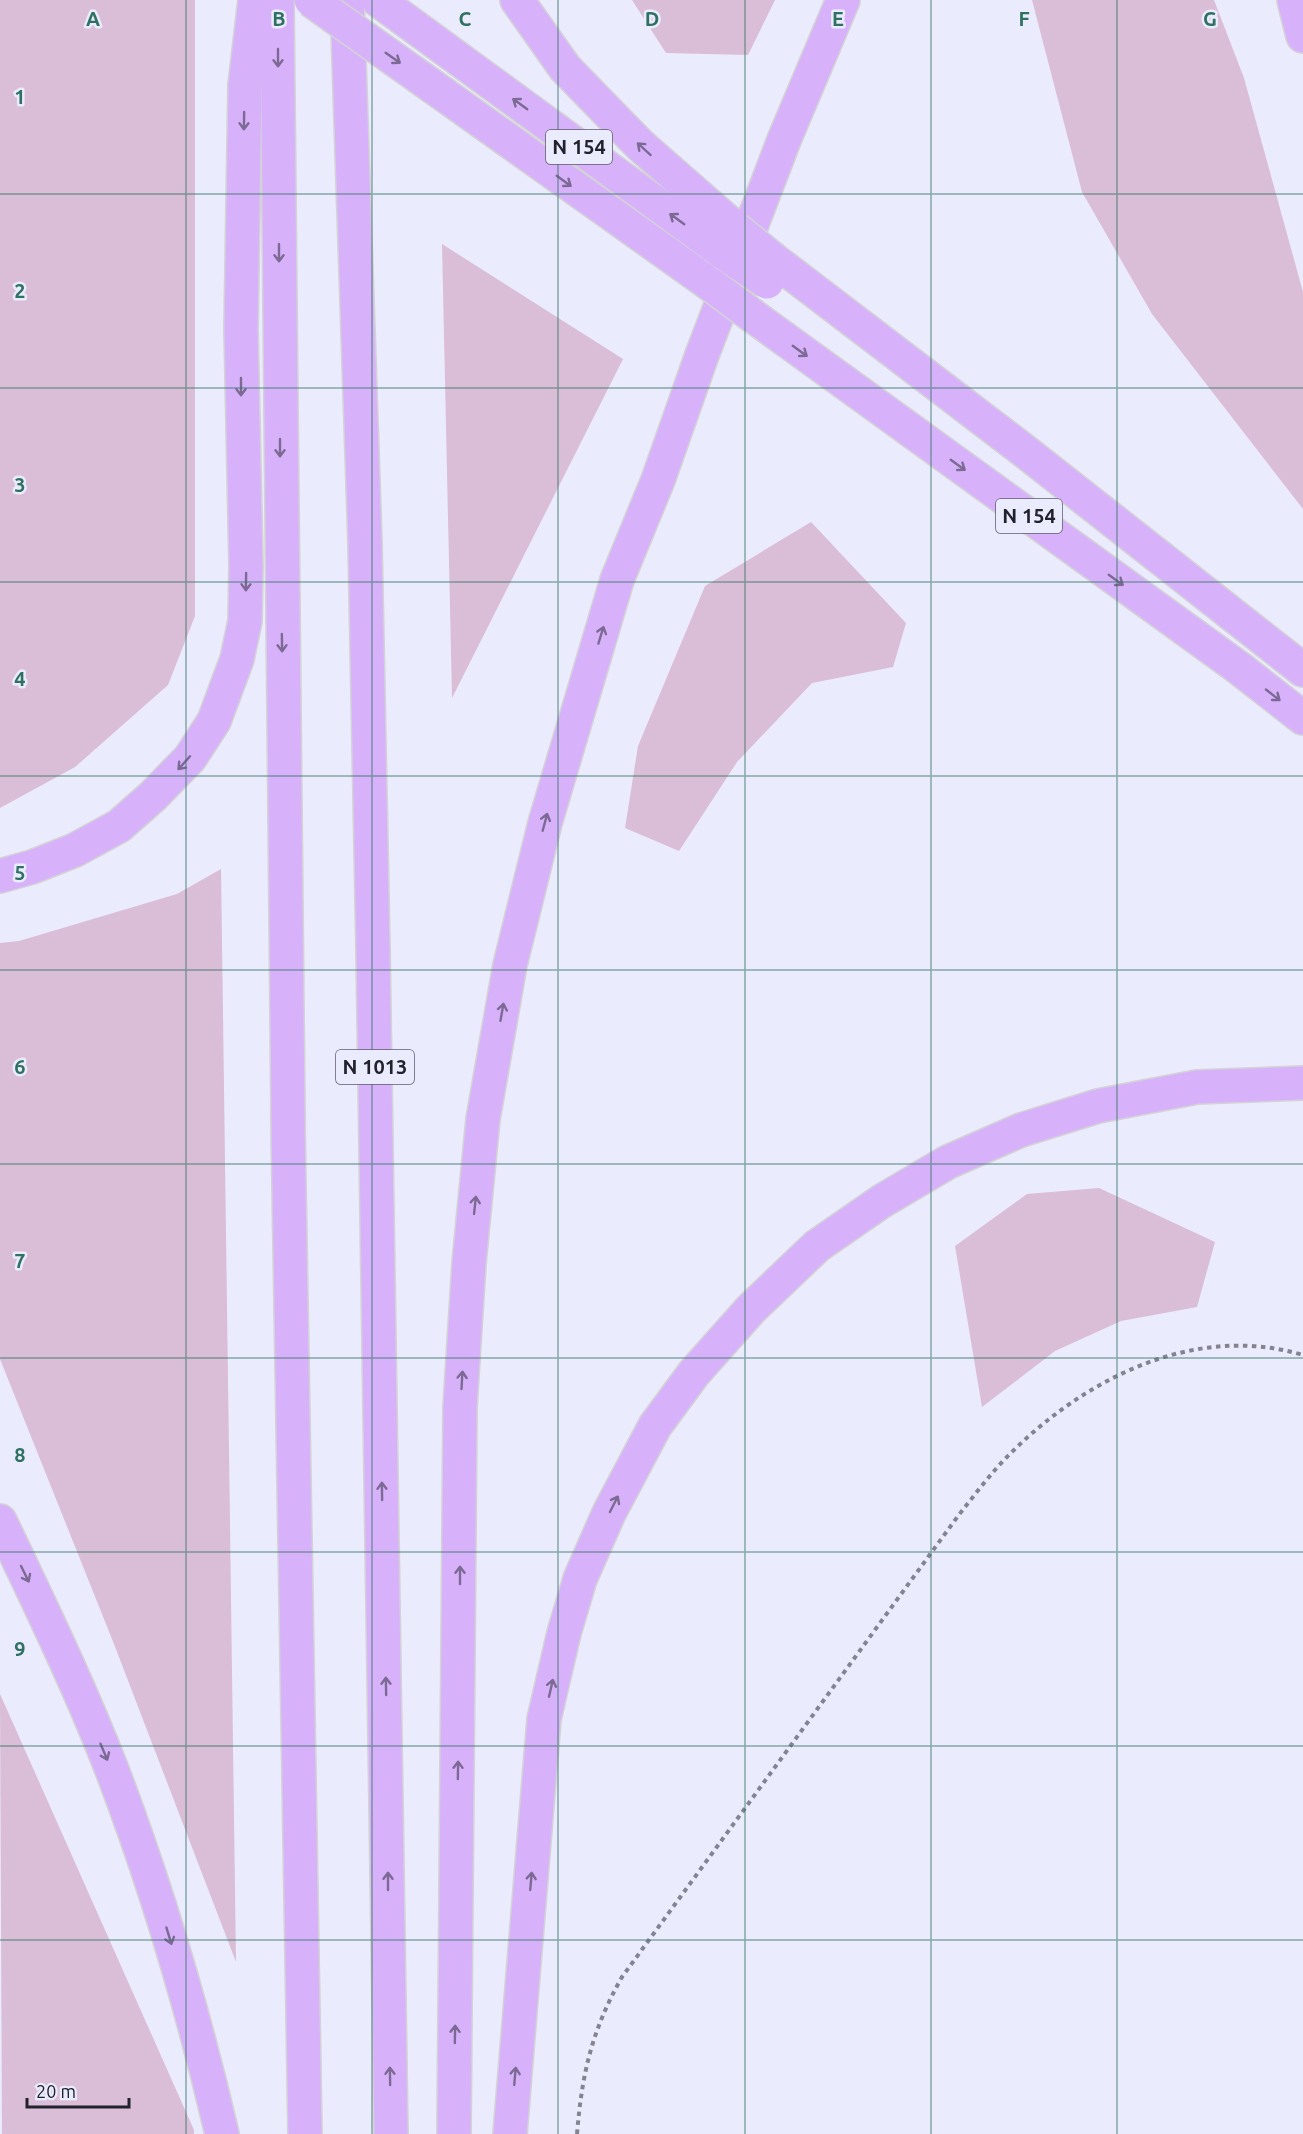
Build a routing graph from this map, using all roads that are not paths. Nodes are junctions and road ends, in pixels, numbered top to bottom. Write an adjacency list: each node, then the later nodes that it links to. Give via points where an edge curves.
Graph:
1 (255, 0): 13 (highway, one-way to 13, via 245,85 241,329 246,577 245,621 237,659 214,721 190,758 153,796 119,826 75,850)
2 (277, 0): 17 (highway, one-way to 17, via 288,1163)
3 (311, 0): 12 (highway, N 154, one-way to 12, bridge, via 710,284)
4 (347, 0): 18 (highway, N 1013, one-way to 4, via 373,925)
5 (378, 0): 10 (highway, N 154, one-way to 5)
6 (518, 0): 10 (highway, one-way to 6, via 565,68)
7 (843, 0): 19 (highway, one-way to 7, via 460,1407 483,1119 510,965 545,824 617,580 780,150)
8 (1294, 0): 9 (highway)
9 (1303, 36)
10 (730, 241): 11 (highway, N 154, bridge)
11 (1303, 670)
12 (1303, 718)
13 (0, 876)
14 (1303, 1083): 20 (highway, one-way to 14, via 544,1719 561,1644 580,1579 609,1513 655,1426 687,1382 751,1309 817,1246 948,1162 1021,1130 1098,1106 1197,1088)
15 (0, 1521): 16 (highway, one-way to 16, via 59,1644 111,1769 161,1910 200,2038)
16 (222, 2134)
17 (305, 2134)
18 (391, 2134)
19 (454, 2134)
20 (510, 2134)

